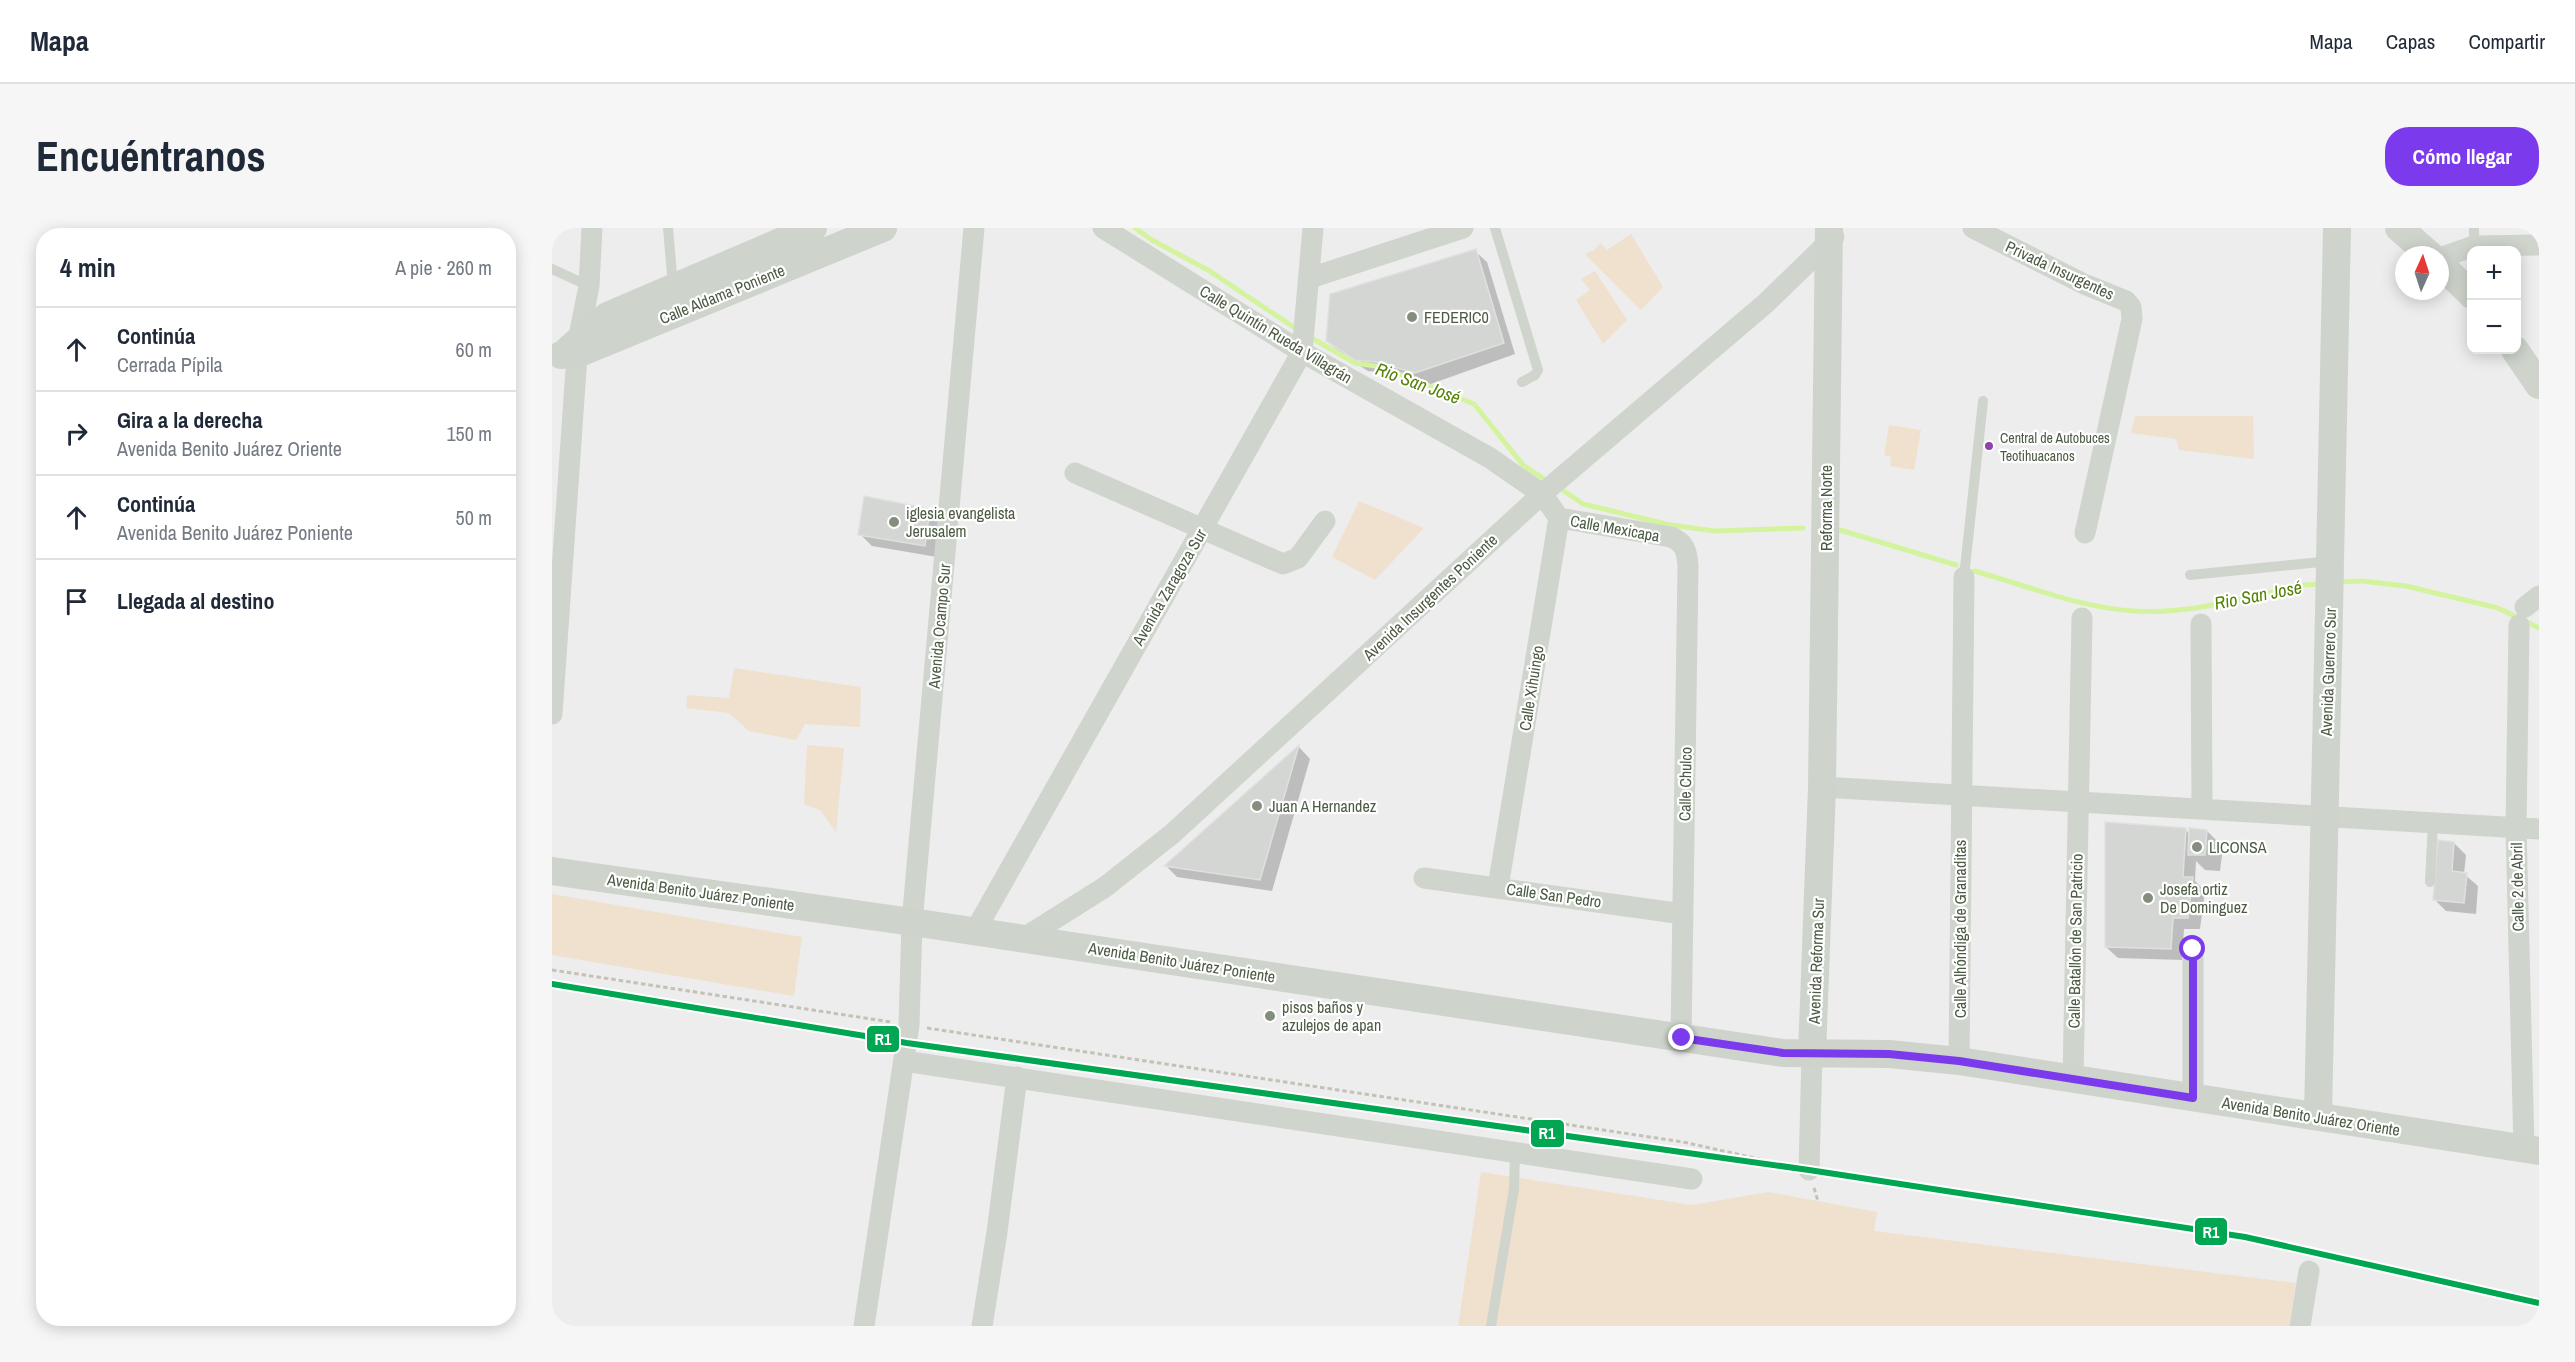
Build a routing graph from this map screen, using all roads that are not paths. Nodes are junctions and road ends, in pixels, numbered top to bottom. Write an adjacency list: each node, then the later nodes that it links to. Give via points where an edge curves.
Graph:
1 (592, 228): 21 (street)
2 (668, 228): 22 (lane)
3 (813, 228): 22 (main road, Calle Aldama Poniente)
4 (883, 228): 25 (main road, Calle Aldama Poniente)
5 (974, 228): 58 (street, Avenida Ocampo Sur)
6 (1103, 228): 24 (street, Calle Quintín Rueda Villagrán)
7 (1313, 228): 20 (street, Avenida Zaragoza Sur)
8 (1463, 228): 20 (street)
9 (1495, 228): 27 (lane, via 1537,365 1538,373)
10 (1972, 228): 35 (street, Privada Insurgentes, via 2126,301 2131,307 2132,319)
11 (2337, 228): 37 (main road, Avenida Guerrero Sur)
12 (2399, 228): 16 (main road)
13 (1833, 233): 31 (street, Avenida Insurgentes Poniente, via 1766,303); 45 (main road, Reforma Norte)
14 (2474, 237): 15 (street); 17 (street)
15 (2539, 245)
16 (2420, 246)
17 (2449, 252)
18 (552, 269): 21 (lane)
19 (2449, 273): 23 (main road)
20 (1310, 278): 24 (street, Avenida Zaragoza Sur)
21 (589, 286): 25 (street)
22 (674, 288): 25 (main road, Calle Aldama Poniente, via 607,316)
23 (2467, 290)
24 (1303, 346): 31 (street, Calle Quintín Rueda Villagrán); 34 (street, Avenida Zaragoza Sur)
25 (567, 353): 43 (street)
26 (2518, 354): 28 (main road)
27 (1522, 382)
28 (2539, 385)
29 (1983, 401): 39 (lane)
30 (1075, 473): 34 (street)
31 (1545, 492): 32 (street); 60 (street, Avenida Insurgentes Poniente, via 1172,834 1105,887)
32 (1559, 518): 36 (street, Calle Mexicapa); 56 (street, Calle Xihuingo)
33 (1325, 521): 34 (street, via 1298,558 1283,564)
34 (1203, 528): 59 (street, Avenida Zaragoza Sur)
35 (2085, 533)
36 (1671, 537): 57 (street, Calle Chulco, via 1686,549 1688,566)
37 (2330, 572): 38 (lane); 49 (main road, Avenida Guerrero Sur)
38 (2190, 575)
39 (1964, 577): 46 (street, Calle Alhóndiga de Granaditas)
40 (2528, 609): 51 (street, Calle 2 de Abril)
41 (2082, 618): 47 (street, Calle Batallón de San Patricio)
42 (2201, 624): 48 (street)
43 (555, 641): 44 (street)
44 (552, 714)
45 (1822, 787): 46 (street); 63 (main road, Avenida Reforma Sur)
46 (1961, 796): 47 (street); 65 (street, Calle Alhóndiga de Granaditas)
47 (2078, 803): 48 (street); 67 (street, Calle Batallón de San Patricio)
48 (2202, 807): 49 (street)
49 (2323, 816): 50 (street); 69 (main road, Avenida Guerrero Sur)
50 (2433, 822): 51 (street); 55 (lane)
51 (2516, 827): 52 (street); 70 (street, Calle 2 de Abril)
52 (2539, 829)
53 (552, 871): 58 (main road, Avenida Benito Juárez Poniente)
54 (1424, 878): 56 (street, Calle San Pedro)
55 (2430, 882)
56 (1498, 886): 57 (street, Calle San Pedro)
57 (1683, 914): 62 (street, Calle Chulco)
58 (912, 922): 59 (main road, Avenida Benito Juárez Poniente); 64 (street, Avenida Ocampo Sur)
59 (975, 931): 60 (main road, Avenida Benito Juárez Poniente)
60 (1024, 938): 62 (main road, Avenida Benito Juárez Poniente)
61 (2193, 949): 68 (street)
62 (1682, 1038): 63 (main road, Avenida Benito Juárez Poniente)
63 (1812, 1054): 65 (main road, Avenida Benito Juárez Oriente, via 1889,1054); 72 (street, Avenida Reforma Sur)
64 (904, 1061): 66 (street); 75 (street, Avenida Ocampo Sur)
65 (1959, 1061): 67 (main road, Avenida Benito Juárez Oriente)
66 (1017, 1077): 71 (street); 76 (street)
67 (2073, 1079): 68 (main road, Avenida Benito Juárez Oriente)
68 (2193, 1098): 69 (main road, Avenida Benito Juárez Oriente)
69 (2318, 1116): 70 (main road, Avenida Benito Juárez Oriente)
70 (2531, 1150)
71 (1515, 1153): 73 (street); 77 (lane, via 1514,1189)
72 (1809, 1170)
73 (1692, 1179)
74 (2309, 1271): 78 (street)
75 (864, 1326)
76 (982, 1326)
77 (1491, 1326)
78 (2300, 1326)

